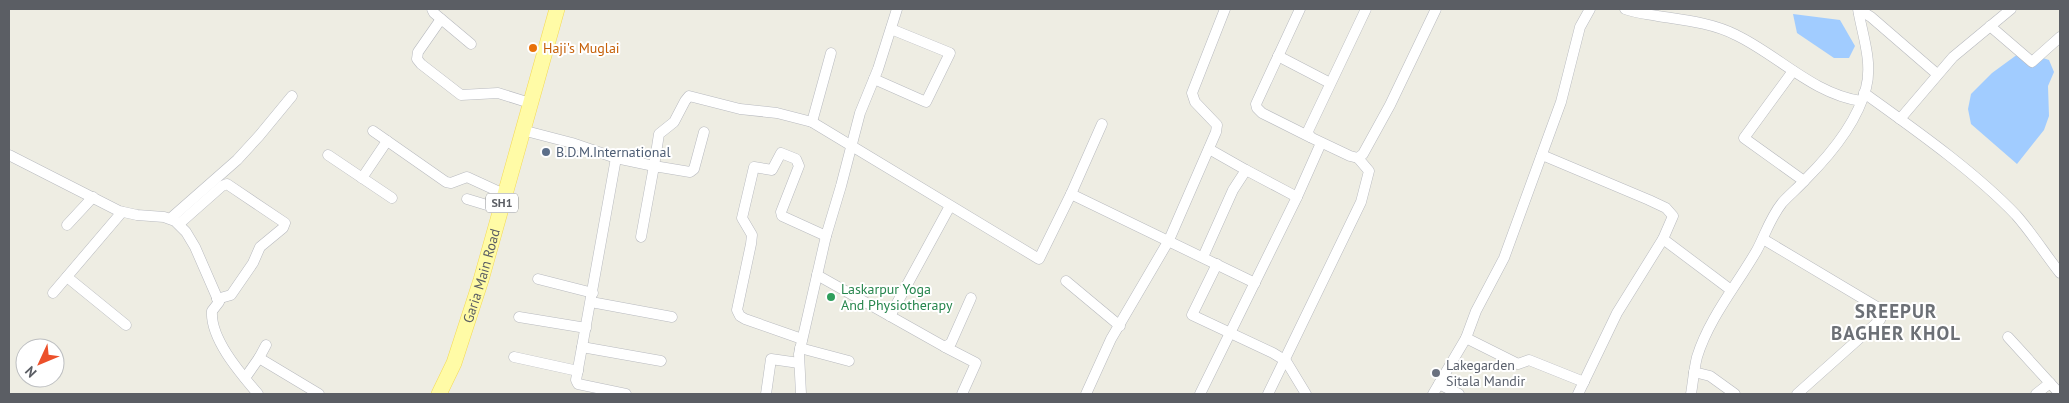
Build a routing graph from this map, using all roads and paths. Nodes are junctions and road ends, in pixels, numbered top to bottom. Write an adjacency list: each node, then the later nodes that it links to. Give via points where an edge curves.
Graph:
1 (432, 9): 12 (street)
2 (557, 9): 25 (main road, Garia Main Road / SH1)
3 (897, 9): 14 (street)
4 (1225, 9): 36 (street, via 1192,93 1194,102 1217,125)
5 (1300, 9): 18 (street)
6 (1366, 9): 22 (street)
7 (1436, 9): 41 (street, via 1390,105)
8 (1590, 9): 39 (street, via 1580,27 1564,93)
9 (1624, 9): 19 (street, via 1727,31)
10 (2011, 9): 13 (street)
11 (1858, 11): 20 (street, via 1871,17); 24 (street, via 1868,67)
12 (441, 19): 16 (street); 25 (street, via 418,52 417,59 421,64 461,95 498,93)
13 (1990, 26): 15 (street, via 2032,62); 20 (street)
14 (891, 29): 21 (street); 21 (street, via 950,53 926,102)
15 (2060, 36)
16 (471, 44)
17 (831, 53): 27 (street)
18 (1278, 56): 22 (street); 32 (street, via 1257,100 1257,108)
19 (1793, 71): 24 (street, via 1838,95); 45 (street, via 1744,138)
20 (1937, 74): 26 (street)
21 (874, 79): 35 (street)
22 (1330, 83): 32 (street, via 1308,131)
23 (292, 96): 54 (street, via 237,160)
24 (1862, 97): 26 (street); 45 (street, via 1836,145)
25 (530, 103): 29 (main road, Garia Main Road / SH1)
26 (1900, 119): 63 (street, via 2003,202)
27 (812, 122): 35 (street); 42 (street, via 777,113 740,110 689,96 674,122 659,134)
28 (1102, 124): 46 (street)
29 (522, 130): 40 (street); 51 (main road, Garia Main Road / SH1)
30 (372, 131): 33 (street)
31 (704, 132): 42 (street, via 694,169 690,172)
32 (1310, 137): 34 (street)
33 (387, 141): 44 (street); 51 (street, via 448,183 467,177)
34 (1321, 143): 41 (street); 48 (street)
35 (851, 146): 52 (street); 56 (street)
36 (1209, 149): 43 (street); 60 (street)
37 (9, 155): 47 (street)
38 (328, 155): 44 (street)
39 (1542, 155): 58 (street, via 1666,208 1673,216); 82 (street, via 1504,258 1476,310)
40 (616, 158): 42 (street); 71 (street)
41 (1358, 158): 91 (street, via 1369,171 1361,202)
42 (654, 166): 57 (street)
43 (1246, 170): 48 (street); 61 (street, via 1233,190)
44 (362, 178): 49 (street)
45 (1804, 181): 59 (street, via 1778,207)
46 (1071, 194): 52 (street, via 1039,259); 60 (street)
47 (93, 197): 53 (street); 55 (street)
48 (1298, 197): 68 (street)
49 (392, 198)
50 (467, 199): 51 (street)
51 (502, 202): 102 (main road, Garia Main Road / SH1, via 482,280 454,363)
52 (950, 206): 74 (street)
53 (122, 212): 54 (street); 65 (street)
54 (175, 221): 73 (street, via 195,247); 73 (street, via 225,184 283,221 283,228 258,250 232,295)
55 (67, 225)
56 (826, 236): 64 (street); 83 (street, via 782,216 799,166 796,159 781,153 772,170 754,167 742,218 752,235 738,310 745,319)
57 (641, 238)
58 (1663, 239): 69 (street); 96 (street, via 1616,313)
59 (1763, 239): 69 (street); 116 (street, via 1876,307 1882,315 1858,341)
60 (1169, 240): 61 (street); 78 (street)
61 (1203, 257): 62 (street)
62 (1217, 264): 68 (street); 80 (street, via 1192,315)
63 (2059, 268)
64 (816, 275): 74 (street); 83 (street)
65 (67, 277): 70 (street); 77 (street)
66 (538, 279): 71 (street)
67 (1066, 281): 78 (street)
68 (1255, 283): 80 (street)
69 (1731, 290): 94 (street, via 1702,343)
70 (53, 293)
71 (592, 297): 76 (street); 79 (street)
72 (970, 298): 86 (street, via 951,343)
73 (217, 299): 95 (street, via 219,302 212,317 214,332)
74 (890, 316): 86 (street)
75 (519, 317): 79 (street)
76 (672, 317)
77 (126, 325)
78 (1120, 326): 107 (street)
79 (586, 328): 85 (street)
80 (1230, 333): 91 (street); 108 (street)
81 (2008, 337): 97 (street)
82 (1466, 338): 96 (street, via 1518,364 1529,360); 98 (street)
83 (801, 343): 90 (street); 92 (street)
84 (266, 345): 88 (street)
85 (582, 347): 89 (street); 93 (street)
86 (945, 347): 106 (street, via 976,363)
87 (514, 357): 93 (street)
88 (259, 358): 95 (street); 101 (street)
89 (661, 361)
90 (848, 361)
91 (1286, 361): 109 (street); 110 (street)
92 (798, 363): 104 (street, via 771,359); 105 (street)
93 (578, 371): 99 (street, via 578,384)
94 (1694, 372): 114 (street); 115 (street, via 1710,376)
95 (245, 378): 100 (street)
96 (1584, 382): 113 (street)
97 (2050, 382): 117 (street); 118 (street)
98 (1439, 384): 111 (street); 112 (street)
99 (602, 392): 103 (street)
100 (258, 394)
101 (319, 394)
102 (439, 394)
103 (626, 394)
104 (766, 394)
105 (801, 394)
106 (962, 394)
107 (1086, 394)
108 (1200, 394)
109 (1268, 394)
110 (1306, 394)
111 (1434, 394)
112 (1459, 394)
113 (1578, 394)
114 (1691, 394)
115 (1735, 394)
116 (1797, 394)
117 (2036, 394)
118 (2060, 394)

